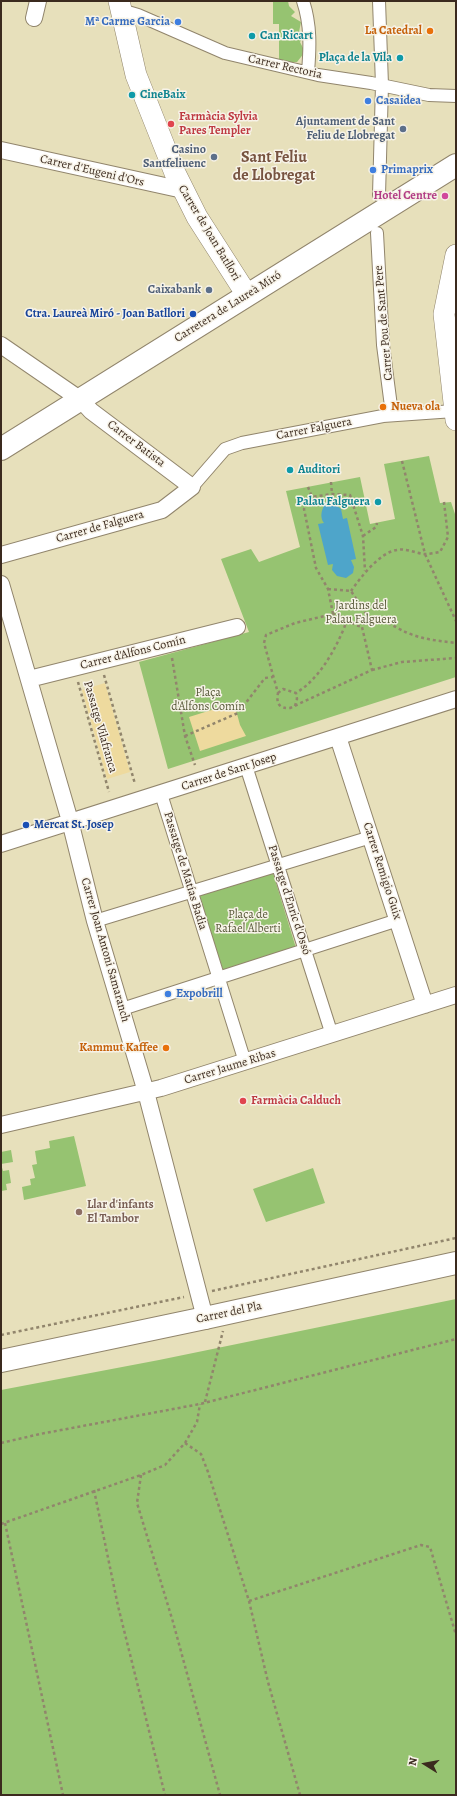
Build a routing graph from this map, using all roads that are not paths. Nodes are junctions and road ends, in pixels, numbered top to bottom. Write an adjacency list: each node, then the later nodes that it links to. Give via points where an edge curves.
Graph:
1 (38, 1): 5 (street)
2 (303, 1): 6 (street, via 308,15)
3 (379, 1): 7 (street)
4 (118, 4): 6 (street, Carrer Rectoria, via 225,53); 11 (street, Carrer de Joan Batllori, via 136,75)
5 (34, 18)
6 (308, 72): 7 (street, Carrer Rectoria)
7 (382, 85): 8 (street, Carrer Rectoria, via 429,95); 12 (street)
8 (456, 96)
9 (1, 150): 11 (street, Carrer d'Eugeni d'Ors)
10 (456, 165): 15 (main road, Carretera de Laureà Miró)
11 (183, 190): 15 (street, Carrer de Joan Batllori, via 197,217)
12 (379, 196)
13 (377, 232): 18 (street, Carrer Pou de Sant Pere, via 383,345)
14 (456, 255): 19 (street, via 444,314)
15 (247, 295): 17 (main road, Carretera de Laureà Miró)
16 (1, 345): 17 (street, Carrer Batista)
17 (74, 395): 20 (main road, Carretera de Laureà Miró); 21 (street, Carrer Batista, via 91,411)
18 (392, 414): 19 (street, Carrer Falguera); 21 (street, Carrer Falguera, via 242,443 225,449)
19 (455, 416)
20 (1, 449)
21 (192, 487): 22 (street, Carrer de Falguera, via 162,510)
22 (1, 555)
23 (1, 584): 25 (street, Carrer Joan Antoni Samaranch)
24 (237, 627): 25 (street, Carrer d'Alfons Comín)
25 (29, 679): 30 (street, Carrer Joan Antoni Samaranch)
26 (456, 699): 27 (street, Carrer de Sant Josep)
27 (338, 737): 28 (street, Carrer de Sant Josep); 31 (street, Carrer Remigio Guix)
28 (246, 766): 29 (street, Carrer de Sant Josep); 33 (street, Passatge d'Enric d'Ossó)
29 (162, 794): 30 (street, Carrer de Sant Josep); 34 (street, Passatge de Matías Badia)
30 (70, 821): 32 (street, Carrer de Sant Josep); 36 (street, Carrer Joan Antoni Samaranch)
31 (371, 837): 33 (street); 35 (street, Carrer Remigio Guix)
32 (1, 844)
33 (278, 865): 34 (street); 37 (street, Passatge d'Enric d'Ossó)
34 (192, 892): 36 (street); 38 (street, Passatge de Matías Badia)
35 (398, 920): 37 (street); 40 (street, Carrer Remigio Guix)
36 (95, 921): 41 (street, Carrer Joan Antoni Samaranch)
37 (306, 951): 38 (street); 42 (street, Passatge d'Enric d'Ossó)
38 (218, 977): 41 (street); 43 (street, Passatge de Matías Badia)
39 (456, 995): 40 (street, Carrer Jaume Ribas)
40 (425, 1005): 42 (street, Carrer Jaume Ribas)
41 (122, 1009): 44 (street, Carrer Joan Antoni Samaranch)
42 (332, 1035): 43 (street, Carrer Jaume Ribas)
43 (245, 1062): 44 (street, Carrer Jaume Ribas)
44 (146, 1092): 45 (street, Carrer Jaume Ribas); 47 (street, Carrer Joan Antoni Samaranch, via 198,1294)
45 (1, 1124)
46 (456, 1263): 47 (main road, Carrer del Pla)
47 (214, 1316): 48 (main road, Carrer del Pla)
48 (1, 1361)

